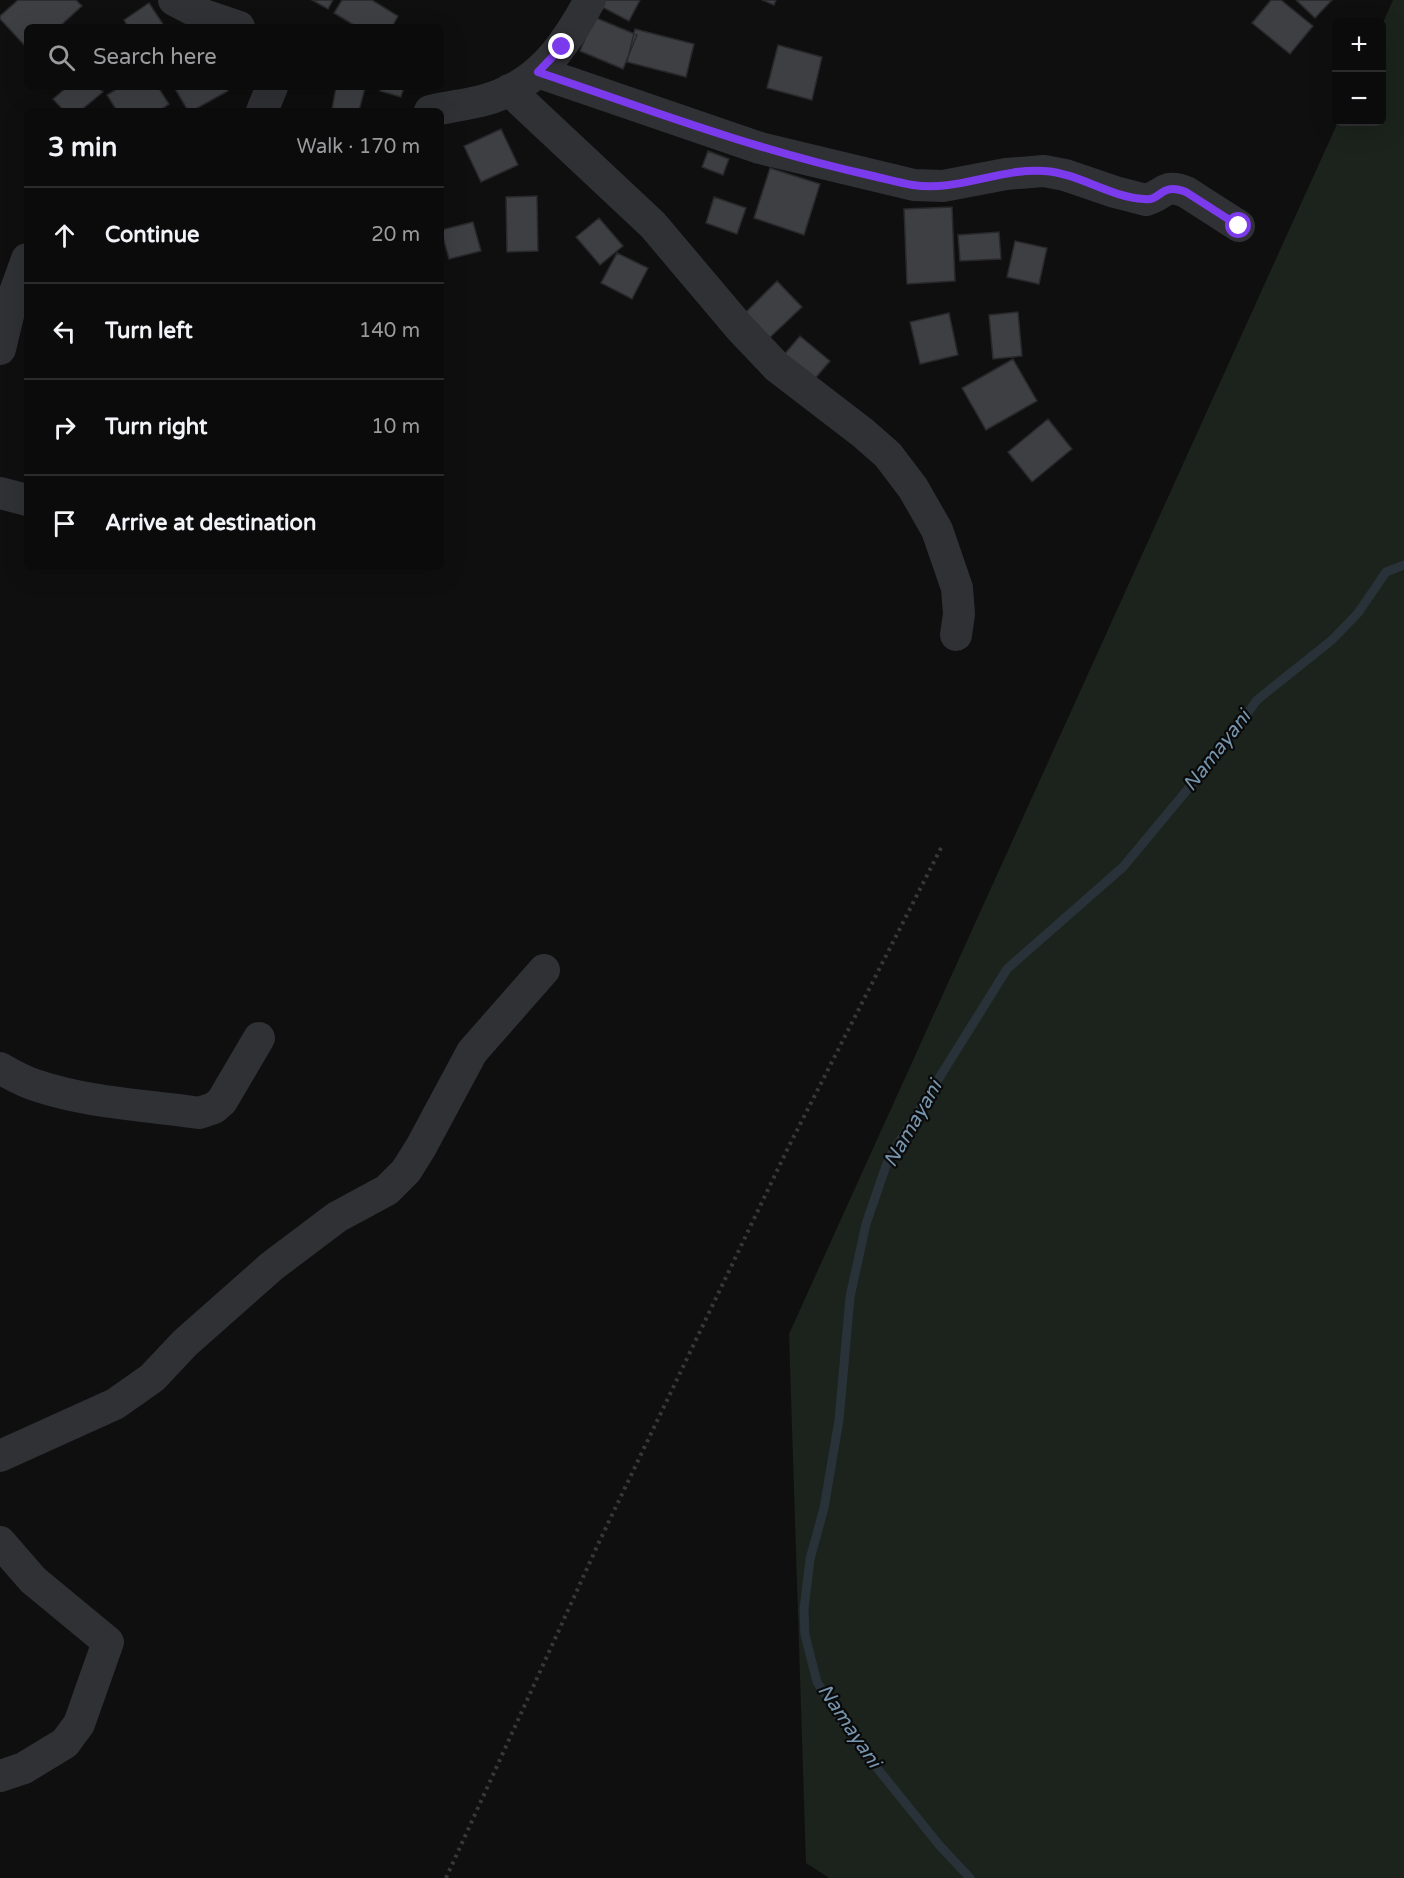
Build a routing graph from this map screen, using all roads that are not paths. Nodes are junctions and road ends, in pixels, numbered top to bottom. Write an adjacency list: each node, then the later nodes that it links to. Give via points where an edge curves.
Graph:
1 (174, 0): 3 (street)
2 (590, 0): 4 (street, via 562,47)
3 (230, 24)
4 (538, 72): 6 (street); 9 (street, via 760,148 914,185 943,186 1044,171 1146,200 1176,188)
5 (271, 90): 7 (street)
6 (509, 90): 8 (street); 14 (street, via 653,225 777,367 888,455 937,530 957,588)
7 (263, 108)
8 (444, 108)
9 (1239, 226)
10 (24, 268): 11 (street)
11 (0, 349)
12 (0, 493): 13 (street)
13 (24, 499)
14 (956, 635)
15 (544, 970): 18 (street, via 472,1052 421,1147 406,1171 387,1190 337,1217 272,1266 185,1343 152,1378 115,1404)
16 (260, 1038): 17 (street, via 222,1101 199,1113 54,1090)
17 (0, 1068)
18 (0, 1456)
19 (0, 1542): 20 (street, via 33,1580 108,1642 86,1709 65,1743 24,1768)
20 (0, 1776)

